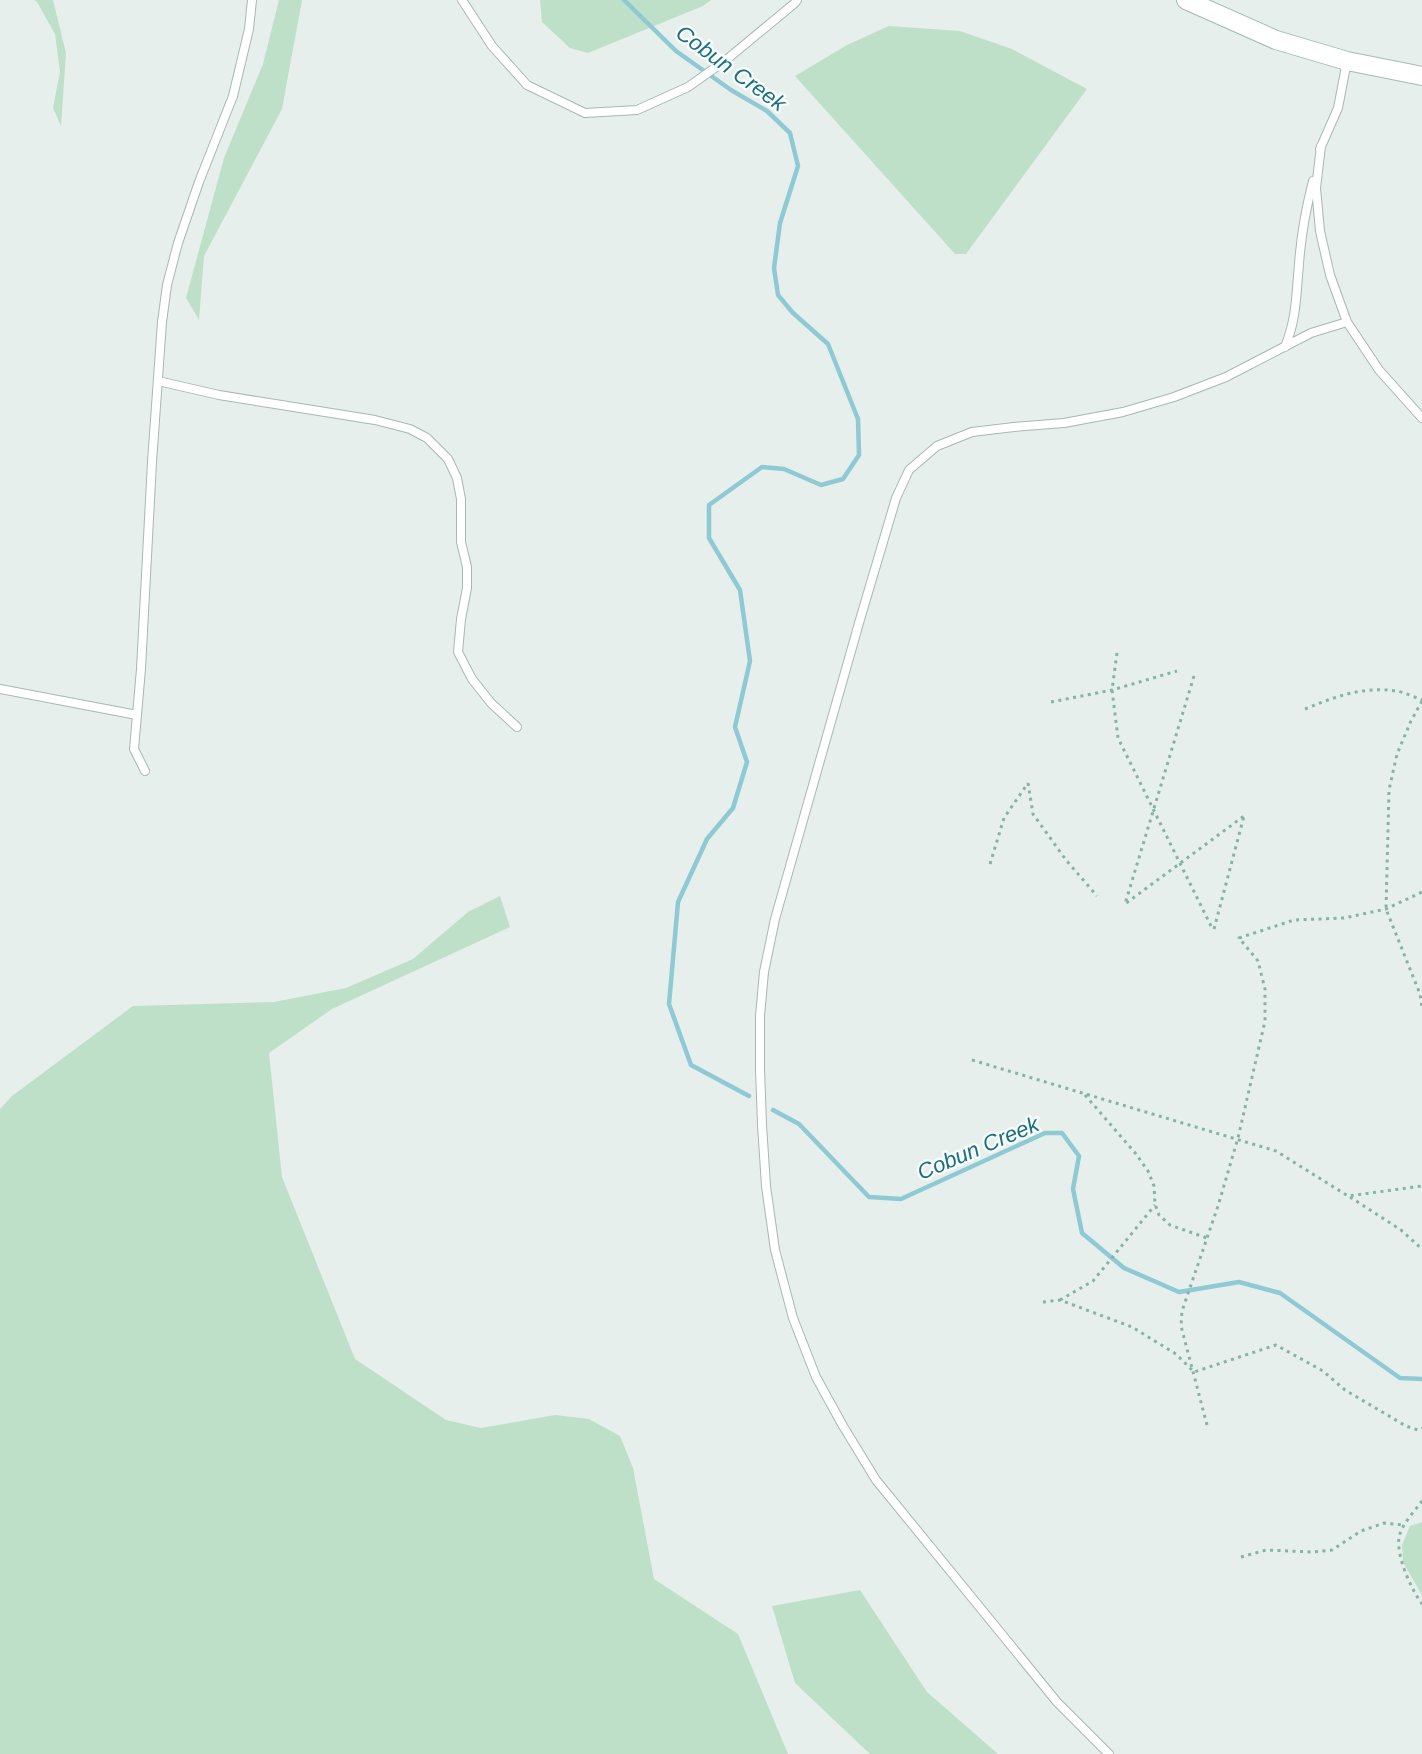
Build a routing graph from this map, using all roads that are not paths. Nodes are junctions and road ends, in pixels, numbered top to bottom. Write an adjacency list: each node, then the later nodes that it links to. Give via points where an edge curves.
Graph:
1 (252, 0): 10 (lane, via 233,96 199,182 167,285)
2 (462, 0): 3 (lane, via 492,46 527,85 585,113 637,110 688,87)
3 (797, 0)
4 (1186, 0): 5 (main road, via 1276,40)
5 (1347, 61): 6 (main road); 7 (lane, via 1338,108)
6 (1422, 76)
7 (1321, 146): 8 (lane, via 1316,188 1320,231); 9 (lane, via 1303,230 1293,329)
8 (1347, 322): 9 (lane, via 1311,333); 11 (lane, via 1378,370)
9 (1285, 347): 16 (lane, via 1174,397 1123,412 1064,423 972,432 937,446 909,470 896,498 780,900 764,972 760,1069 766,1186 775,1250 793,1318 816,1377 876,1480 1057,1702)
10 (158, 381): 13 (lane); 14 (lane, via 375,420 428,438 448,459 461,499 467,588 458,652 472,680)
11 (1422, 418)
12 (0, 689): 13 (lane)
13 (137, 715): 15 (lane, via 134,749)
14 (517, 727)
15 (145, 771)
16 (1109, 1754)

